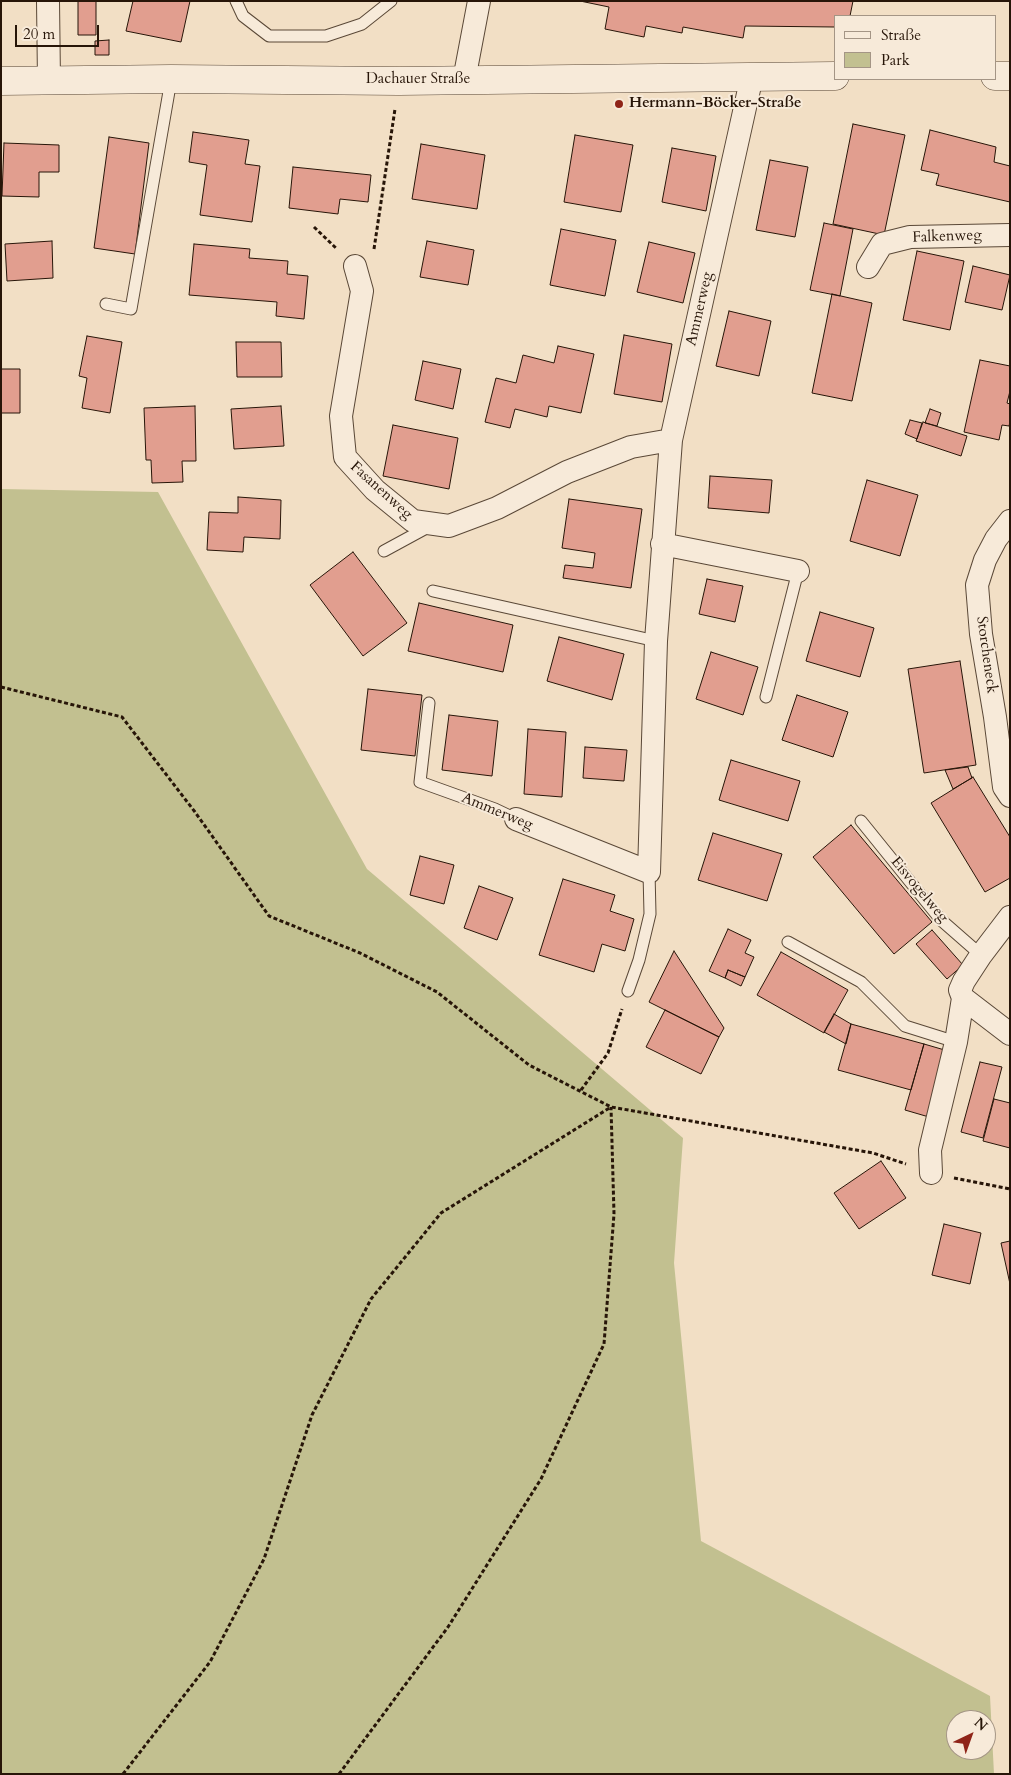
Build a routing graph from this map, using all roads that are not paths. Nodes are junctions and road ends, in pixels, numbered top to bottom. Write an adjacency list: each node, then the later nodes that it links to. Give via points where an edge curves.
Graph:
1 (48, 1): 12 (street)
2 (236, 1): 3 (lane, via 243,16 269,36 326,36 362,24)
3 (392, 1)
4 (479, 1): 10 (street)
5 (752, 76): 6 (street, Dachauer Straße); 10 (street, Dachauer Straße); 17 (street, Ammerweg)
6 (834, 76)
7 (996, 76): 8 (street)
8 (1010, 76)
9 (171, 79): 10 (street, Dachauer Straße); 12 (street, Dachauer Straße); 16 (lane, via 131,309)
10 (464, 80)
11 (1, 81): 12 (street, Dachauer Straße)
12 (49, 81)
13 (1010, 235): 15 (street, Falkenweg, via 910,237 882,244)
14 (355, 266): 19 (street, Fasanenweg, via 362,291 341,416 345,457 376,490 413,521)
15 (868, 267)
16 (106, 304)
17 (671, 440): 19 (street, Fasanenweg, via 622,450 567,472 497,508 449,526); 20 (street, Ammerweg)
18 (1010, 521): 27 (street, Storcheneck, via 996,538 977,585 981,634 1004,787)
19 (433, 524): 21 (lane)
20 (662, 544): 22 (street); 24 (street, Ammerweg)
21 (384, 552)
22 (798, 571): 25 (lane)
23 (433, 591): 24 (lane)
24 (656, 641): 30 (street, Ammerweg)
25 (766, 697)
26 (429, 703): 28 (lane, Ammerweg, via 420,782)
27 (1010, 796)
28 (516, 819): 30 (street, Ammerweg)
29 (861, 821): 33 (lane, Eisvogelweg, via 942,920)
30 (648, 872): 34 (lane, Ammerweg, via 650,914)
31 (1010, 917): 33 (street)
32 (788, 942): 37 (lane, via 861,982 905,1026)
33 (981, 955): 35 (street, via 960,990)
34 (628, 991)
35 (962, 998): 36 (street); 37 (street)
36 (1010, 1034)
37 (956, 1042): 38 (street, via 930,1150)
38 (931, 1173)

